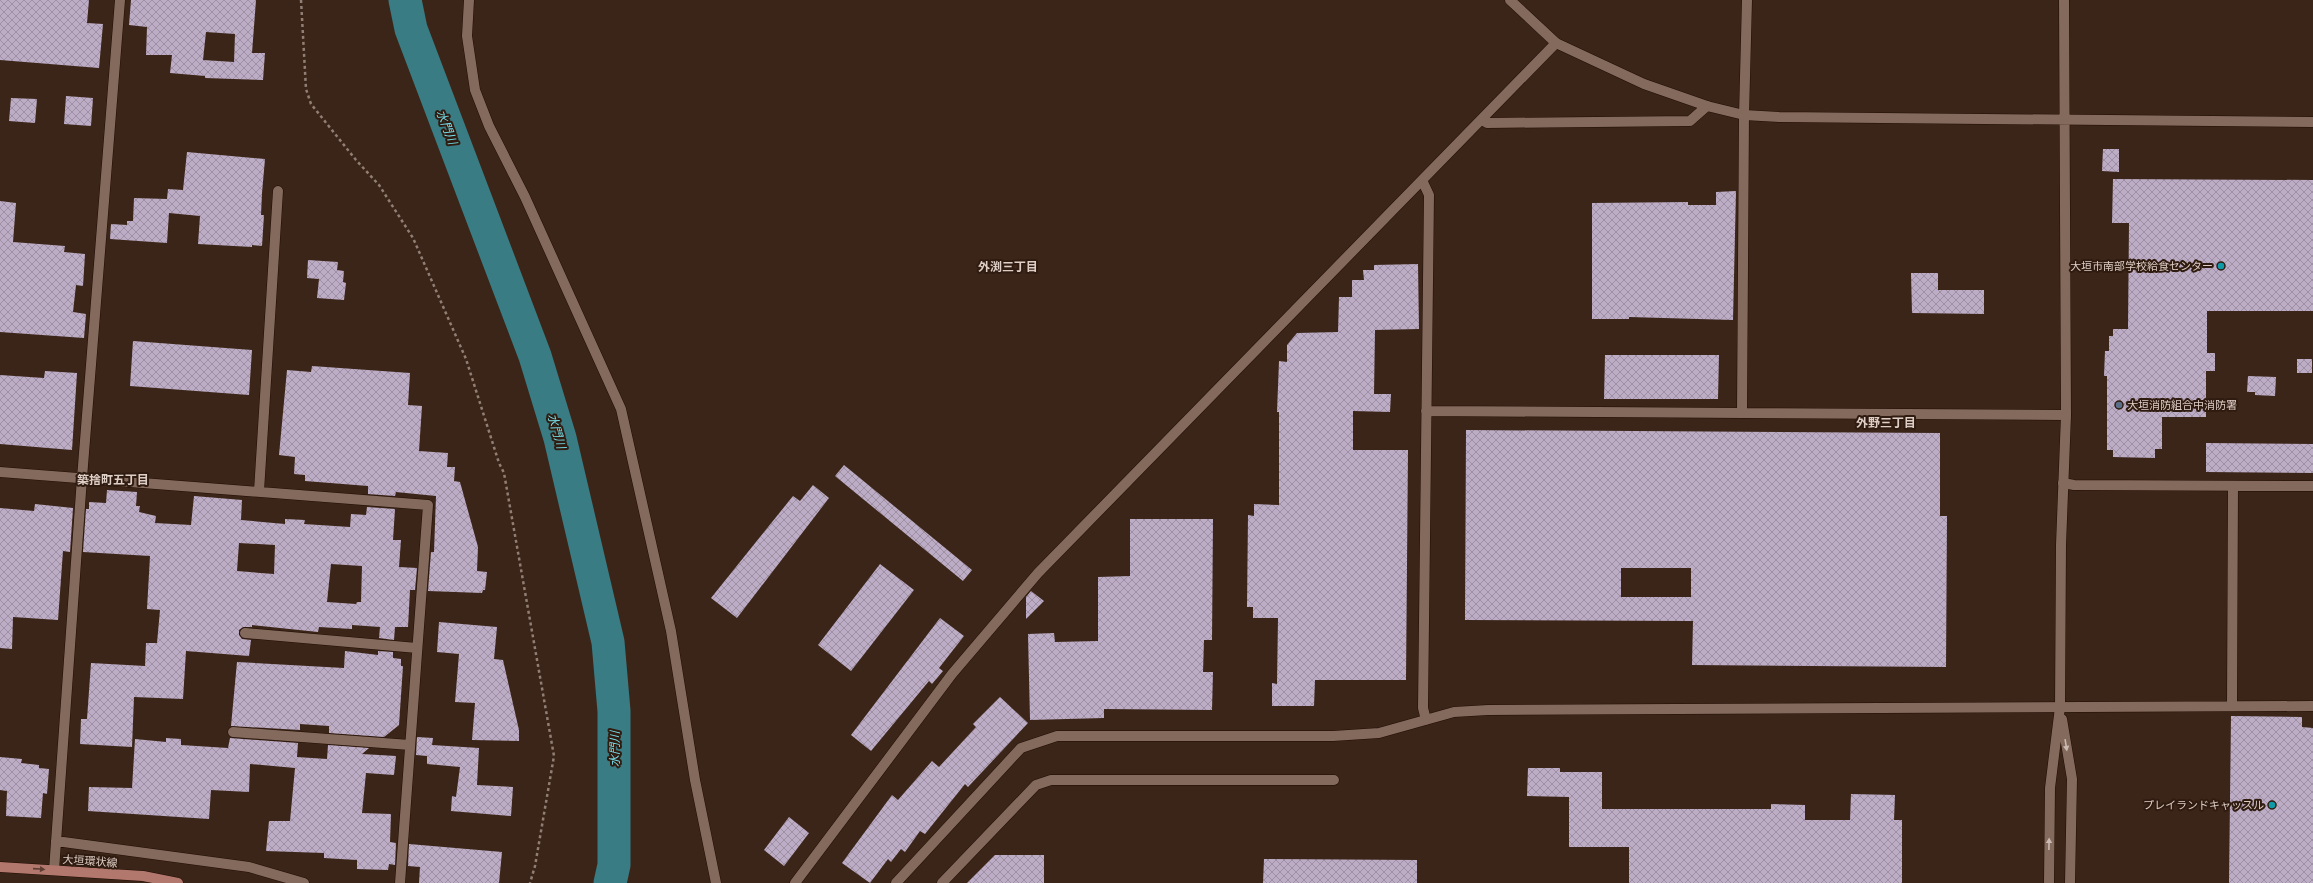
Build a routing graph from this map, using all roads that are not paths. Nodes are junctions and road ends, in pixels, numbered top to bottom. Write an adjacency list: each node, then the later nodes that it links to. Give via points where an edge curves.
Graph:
1 (120, 0): 18 (street)
2 (469, 0): 38 (street, via 467,36 475,90 489,126 525,197 621,409 671,631 695,780)
3 (1510, 0): 6 (street)
4 (1747, 0): 8 (street)
5 (2064, 0): 10 (street)
6 (1556, 43): 7 (street, via 1644,84); 9 (street)
7 (1707, 106): 8 (street); 9 (street, via 1690,121 1487,123)
8 (1744, 115): 10 (street); 15 (street)
9 (1482, 120): 12 (street)
10 (2064, 120): 11 (street); 16 (street)
11 (2313, 122)
12 (1422, 180): 14 (street, via 1429,195); 39 (street, via 1038,573 952,674)
13 (278, 191): 22 (street)
14 (1426, 411): 15 (street); 28 (street, via 1423,708)
15 (1742, 413): 16 (street)
16 (2066, 415): 19 (street)
17 (0, 472): 18 (street)
18 (82, 478): 22 (street); 32 (street)
19 (2064, 483): 20 (street); 27 (street)
20 (2233, 486): 21 (street); 25 (street)
21 (2313, 486)
22 (259, 491): 24 (street, via 428,505)
23 (245, 633): 24 (street)
24 (417, 648): 30 (street)
25 (2232, 706): 26 (street); 27 (street)
26 (2313, 706)
27 (2060, 707): 28 (street, via 1488,710 1454,712); 42 (street, one-way to 27, via 2050,788); 43 (street, one-way to 43, via 2072,779)
28 (1426, 720): 40 (street, via 1379,732 1333,736 1057,736 1021,748)
29 (233, 732): 30 (street)
30 (410, 745): 37 (street)
31 (1334, 780): 41 (street, via 1051,780 1036,785)
32 (56, 841): 34 (street); 36 (street, via 249,867)
33 (0, 867): 34 (main road, 大垣環状線, one-way to 34)
34 (54, 870): 35 (main road, 大垣環状線, via 143,876)
35 (178, 883)
36 (304, 883)
37 (400, 883)
38 (716, 883)
39 (795, 883)
40 (896, 883)
41 (942, 883)
42 (2049, 883)
43 (2070, 883)

